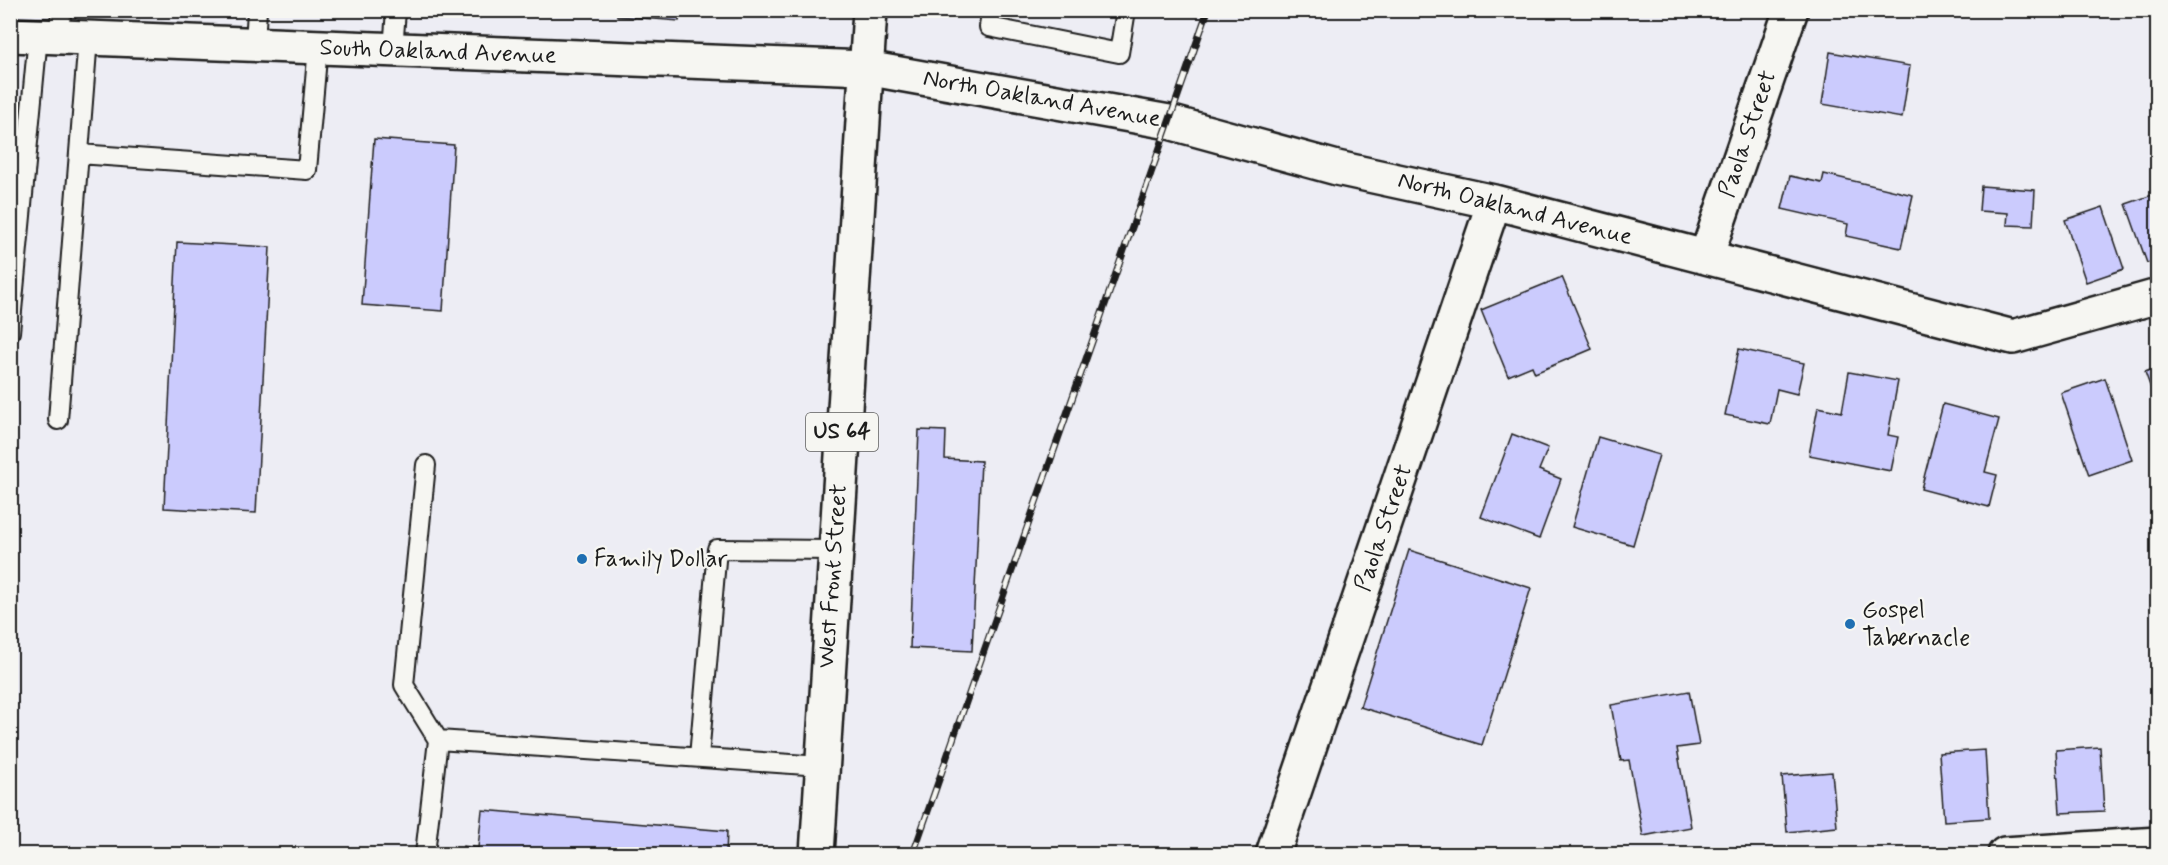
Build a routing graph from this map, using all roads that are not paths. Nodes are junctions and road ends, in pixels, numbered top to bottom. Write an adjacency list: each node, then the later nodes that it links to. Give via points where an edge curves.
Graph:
1 (256, 10): 8 (lane)
2 (396, 10): 10 (lane)
3 (870, 10): 11 (street, West Front Street / US 64)
4 (1126, 10): 6 (lane, via 1119,53)
5 (1791, 10): 14 (street, Paola Street)
6 (990, 19)
7 (51, 31): 8 (street, South Oakland Avenue); 12 (lane); 16 (lane)
8 (255, 44): 9 (street, South Oakland Avenue)
9 (318, 47): 10 (street, South Oakland Avenue); 12 (lane, via 307,170)
10 (393, 50): 11 (street, South Oakland Avenue)
11 (866, 68): 13 (street, North Oakland Avenue, via 1169,122 1337,168); 19 (street, West Front Street / US 64)
12 (79, 154): 17 (lane)
13 (1494, 201): 14 (street, North Oakland Avenue); 26 (street, Paola Street)
14 (1706, 257): 15 (street, North Oakland Avenue, via 2013,337)
15 (2157, 296)
16 (10, 332)
17 (58, 420)
18 (426, 465): 20 (lane, via 404,685)
19 (834, 550): 21 (lane, via 717,549); 22 (street, West Front Street / US 64)
20 (438, 740): 21 (lane); 24 (lane)
21 (699, 757): 22 (lane)
22 (821, 766): 25 (street, West Front Street / US 64)
23 (2157, 844): 27 (street)
24 (425, 855)
25 (817, 855)
26 (1273, 855)
27 (2005, 855)

